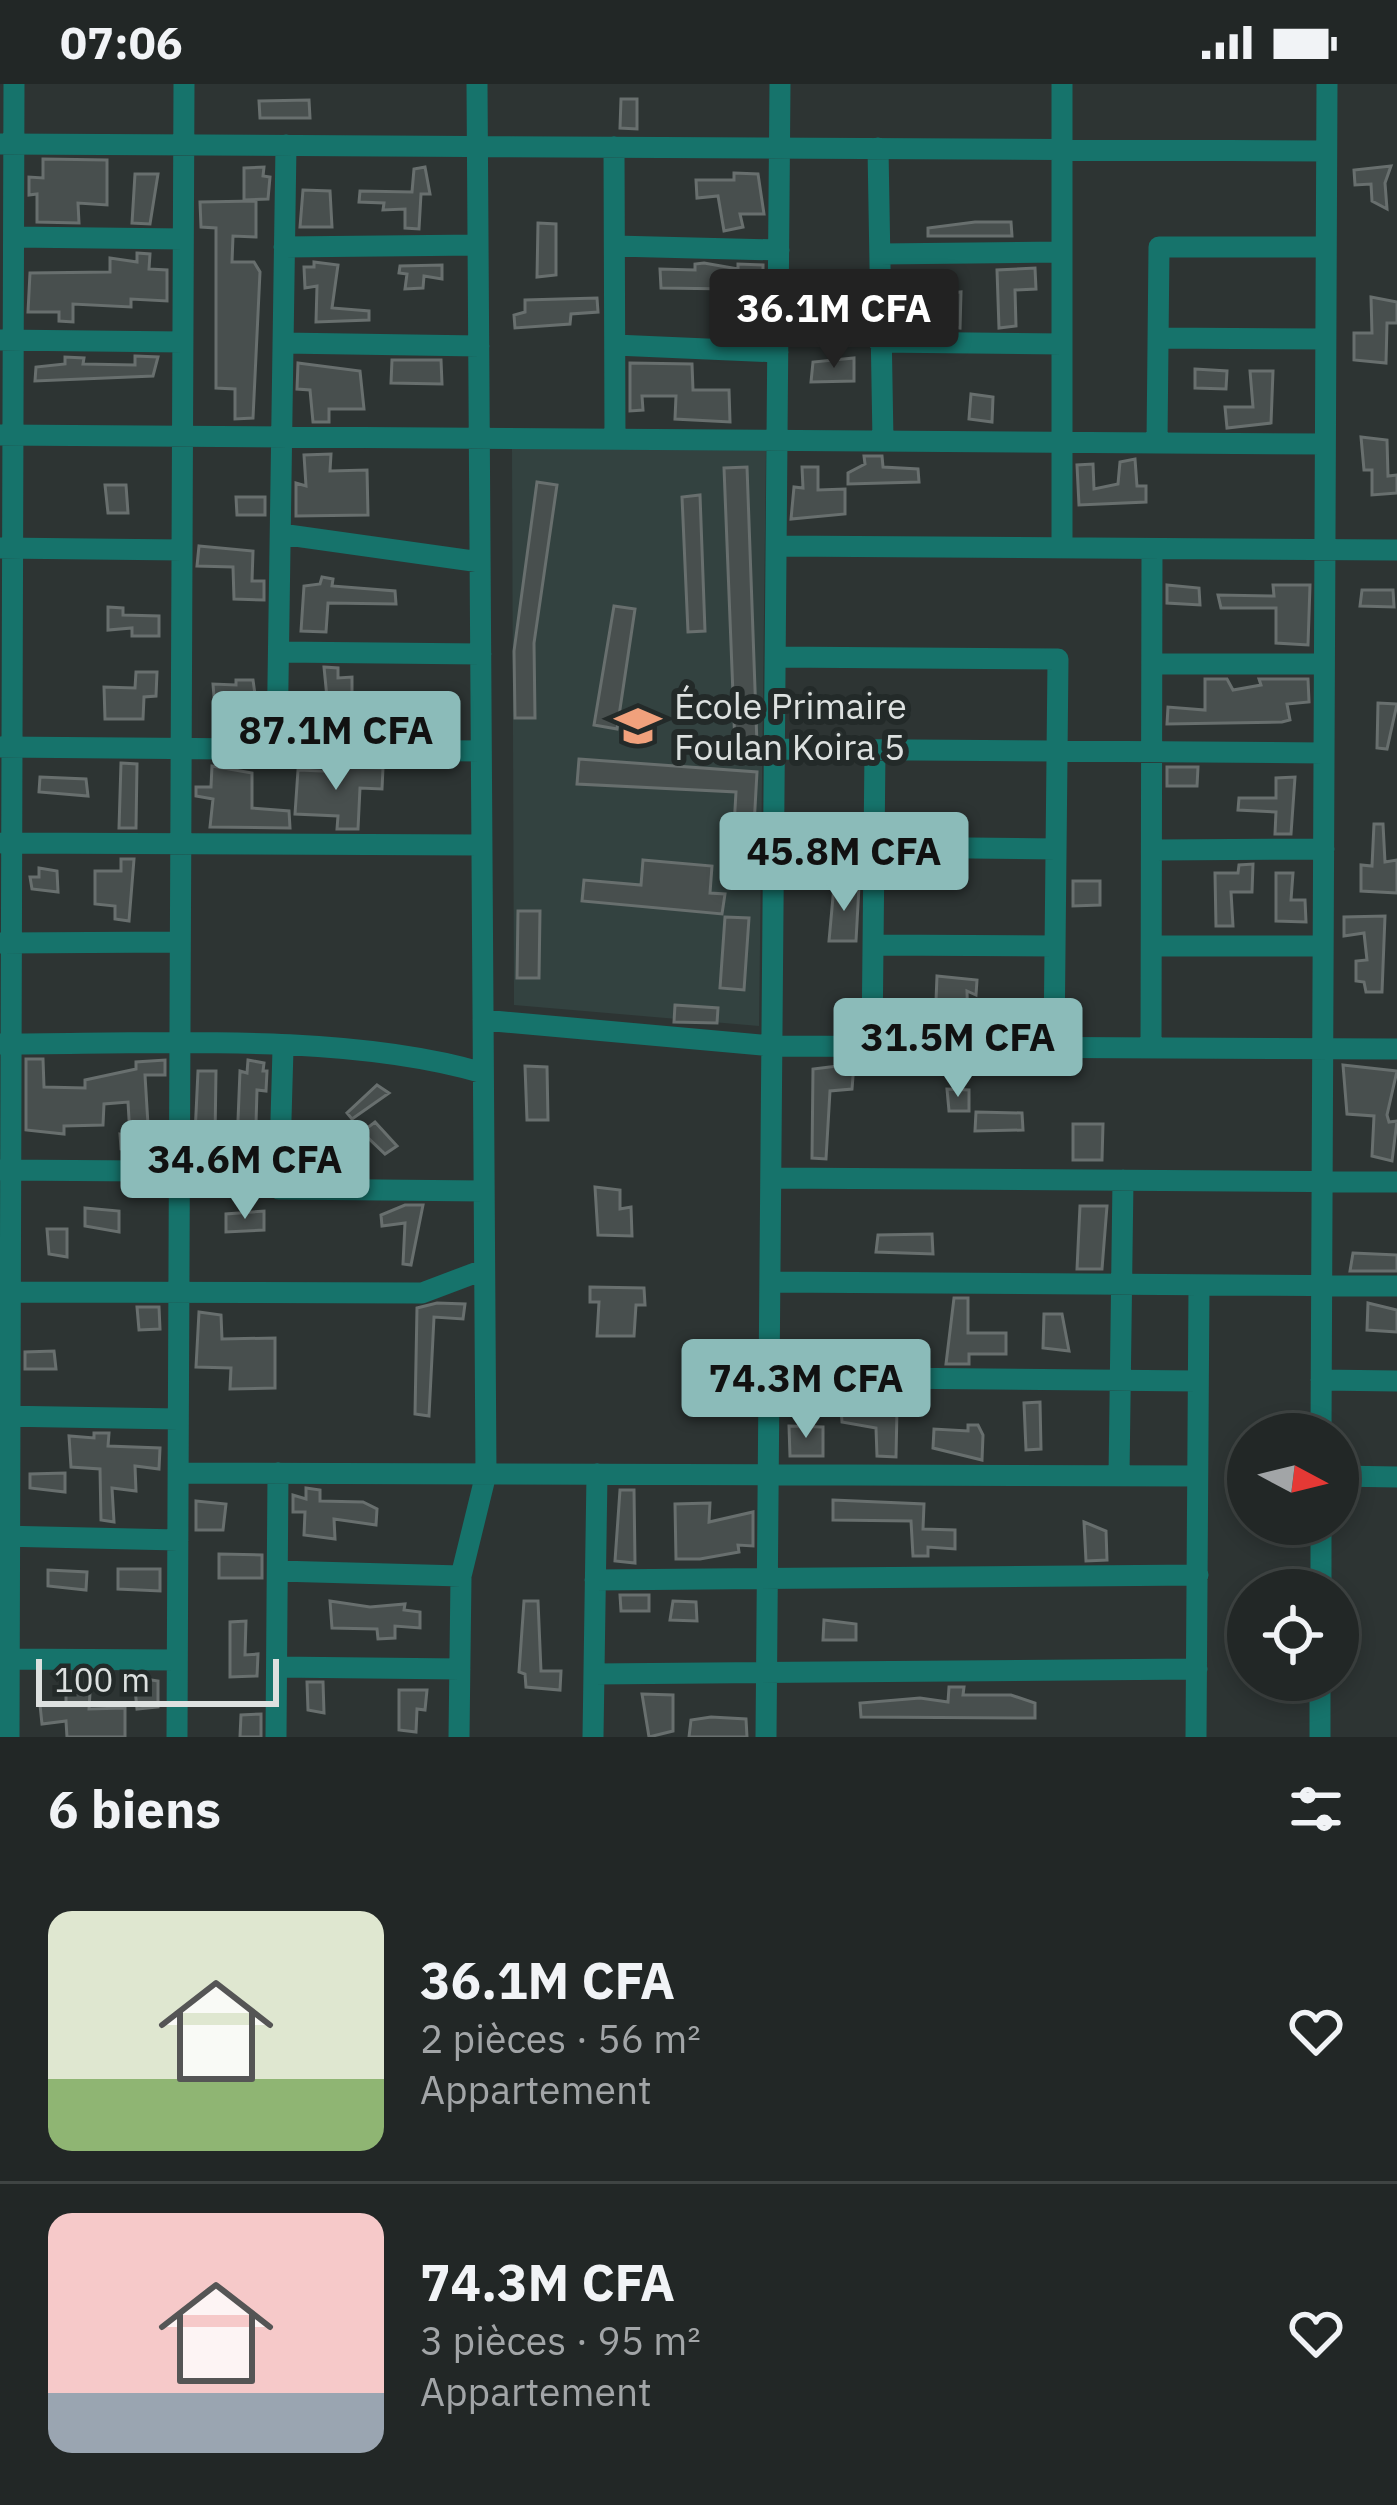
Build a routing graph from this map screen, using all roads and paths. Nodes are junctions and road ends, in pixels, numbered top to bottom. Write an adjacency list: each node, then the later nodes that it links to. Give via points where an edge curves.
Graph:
1 (14, 84): 7 (street)
2 (184, 84): 8 (street)
3 (477, 84): 10 (street)
4 (781, 84): 12 (street)
5 (1062, 84): 14 (street)
6 (1327, 84): 15 (street)
7 (7, 144): 8 (street); 16 (street)
8 (184, 145): 9 (street); 17 (street)
9 (286, 146): 10 (street); 20 (street)
10 (478, 146): 11 (street); 18 (street)
11 (614, 147): 12 (street); 19 (street)
12 (780, 148): 13 (street); 22 (street)
13 (878, 148): 14 (street); 24 (street)
14 (1062, 149): 15 (street); 23 (street)
15 (1326, 151): 21 (street)
16 (14, 237): 17 (street); 27 (street)
17 (183, 239): 28 (street)
18 (478, 245): 20 (street); 33 (street)
19 (614, 246): 22 (street); 32 (street)
20 (284, 247): 30 (street)
21 (1325, 248): 25 (street, via 1159,247); 26 (street)
22 (779, 250): 34 (street)
23 (1062, 252): 24 (street); 31 (street)
24 (880, 254): 29 (street)
25 (1158, 338): 26 (street); 43 (street)
26 (1325, 339): 44 (street)
27 (7, 340): 28 (street); 35 (street)
28 (183, 342): 36 (street)
29 (879, 342): 31 (street); 41 (street)
30 (283, 343): 33 (street); 37 (street)
31 (1062, 344): 42 (street)
32 (615, 345): 34 (street); 39 (street)
33 (478, 346): 38 (street)
34 (778, 352): 40 (street)
35 (6, 435): 36 (street); 47 (street)
36 (182, 436): 37 (street); 50 (street)
37 (282, 437): 38 (street); 45 (street)
38 (479, 438): 39 (street); 53 (street)
39 (615, 439): 40 (street)
40 (777, 440): 41 (street); 46 (street)
41 (883, 441): 42 (street)
42 (1062, 442): 43 (street); 48 (street)
43 (1156, 443): 44 (street)
44 (1325, 445): 51 (street)
45 (281, 534): 53 (street); 54 (street)
46 (776, 546): 48 (street); 56 (street)
47 (6, 548): 50 (street); 59 (street)
48 (1062, 548): 49 (street)
49 (1152, 549): 51 (street); 57 (street)
50 (182, 550): 60 (street)
51 (1325, 550): 52 (street); 58 (street)
52 (1397, 550)
53 (480, 562): 55 (street)
54 (280, 652): 55 (street); 61 (street)
55 (481, 654): 64 (street)
56 (775, 657): 62 (street); 65 (street, via 1058,659)
57 (1152, 664): 58 (street); 66 (street)
58 (1324, 664): 67 (street)
59 (6, 747): 60 (street); 68 (street)
60 (181, 748): 61 (street); 69 (street)
61 (278, 749): 64 (street)
62 (775, 749): 63 (street); 84 (street)
63 (875, 750): 65 (street); 71 (street)
64 (481, 751): 70 (street)
65 (1057, 751): 66 (street); 72 (street)
66 (1154, 752): 67 (street); 74 (street)
67 (1324, 753): 73 (street)
68 (6, 843): 69 (street); 76 (street)
69 (180, 844): 70 (street); 75 (street)
70 (482, 845): 81 (street)
71 (874, 847): 72 (street); 77 (street)
72 (1056, 849): 78 (street)
73 (1324, 849): 74 (street); 80 (street)
74 (1153, 850): 79 (street)
75 (180, 942): 76 (street); 83 (street)
76 (6, 943): 82 (street)
77 (873, 945): 78 (street); 85 (street)
78 (1055, 946): 86 (street)
79 (1154, 946): 80 (street); 88 (street)
80 (1323, 946): 89 (street)
81 (483, 1020): 84 (street); 91 (street)
82 (5, 1044): 83 (street); 92 (street)
83 (180, 1044): 87 (street); 93 (street)
84 (772, 1046): 85 (street); 95 (street)
85 (872, 1046): 86 (street)
86 (1054, 1047): 88 (street)
87 (283, 1048): 91 (street, via 402,1054); 94 (street)
88 (1151, 1048): 89 (street)
89 (1323, 1049): 90 (street); 97 (street)
90 (1397, 1049)
91 (483, 1073): 99 (street)
92 (5, 1170): 93 (street); 106 (street)
93 (179, 1171): 94 (street); 107 (street)
94 (280, 1172): 99 (street, via 280,1189)
95 (771, 1178): 96 (street); 101 (street)
96 (1123, 1180): 97 (street); 102 (street)
97 (1322, 1181): 98 (street); 104 (street)
98 (1397, 1182)
99 (484, 1191): 100 (street)
100 (483, 1270): 107 (street, via 422,1293); 118 (street)
101 (770, 1282): 102 (street); 108 (street)
102 (1122, 1285): 103 (street); 112 (street)
103 (1199, 1285): 104 (street); 110 (street)
104 (1322, 1286): 105 (street); 109 (street)
105 (1397, 1286)
106 (5, 1292): 107 (street); 114 (street)
107 (178, 1292): 115 (street)
108 (769, 1377): 112 (street); 120 (street)
109 (1322, 1380): 111 (street); 113 (street)
110 (1198, 1381): 112 (street); 122 (street)
111 (1397, 1381)
112 (1120, 1382): 121 (street)
113 (1321, 1413)
114 (5, 1416): 115 (street); 125 (street)
115 (178, 1419): 116 (street)
116 (178, 1473): 117 (street); 126 (street)
117 (278, 1473): 118 (street); 127 (street)
118 (486, 1474): 119 (street); 129 (street)
119 (596, 1474): 120 (street); 131 (street)
120 (768, 1475): 121 (street); 130 (street)
121 (1119, 1476): 122 (street)
122 (1197, 1476): 128 (street)
123 (1359, 1476): 124 (street)
124 (1397, 1477)
125 (5, 1536): 126 (street); 132 (street)
126 (178, 1540): 133 (street)
127 (278, 1571): 129 (street); 134 (street)
128 (1198, 1575): 130 (street); 136 (street)
129 (461, 1576): 135 (street)
130 (767, 1576): 131 (street); 137 (street)
131 (595, 1580): 138 (street)
132 (4, 1659): 133 (street); 140 (street)
133 (177, 1660): 141 (street)
134 (277, 1667): 135 (street); 142 (street)
135 (460, 1669): 143 (street)
136 (1196, 1670): 137 (street); 146 (street)
137 (766, 1671): 138 (street); 145 (street)
138 (594, 1674): 144 (street)
139 (1320, 1701): 147 (street)
140 (8, 1737)
141 (177, 1737)
142 (276, 1737)
143 (459, 1737)
144 (593, 1737)
145 (766, 1737)
146 (1196, 1737)
147 (1320, 1737)

